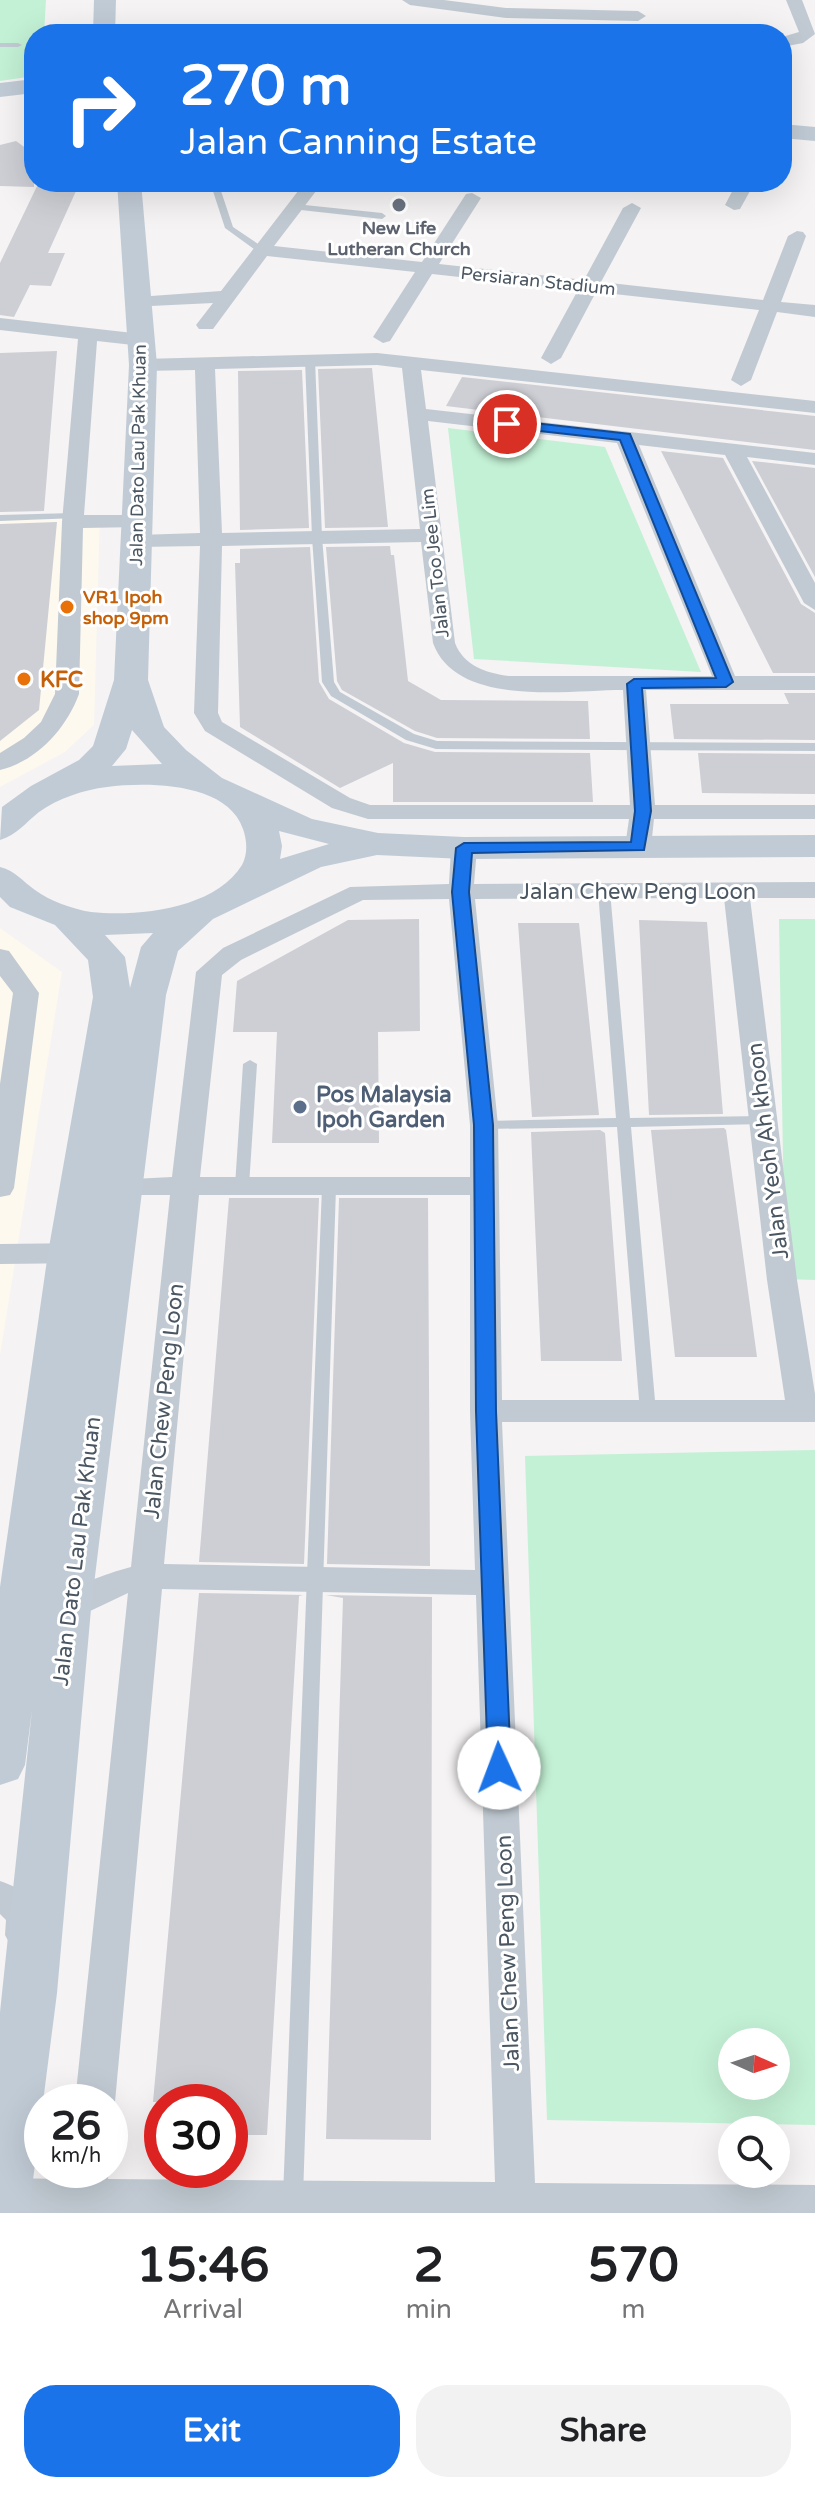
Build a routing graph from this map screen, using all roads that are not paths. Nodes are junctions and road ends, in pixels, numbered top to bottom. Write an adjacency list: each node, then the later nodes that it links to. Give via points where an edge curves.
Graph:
1 (105, 0): 5 (main road)
2 (410, 0): 4 (street, via 506,13)
3 (794, 0): 6 (street, via 807,34)
4 (636, 8)
5 (104, 24)
6 (792, 41)
7 (0, 45): 8 (lane)
8 (18, 45)
9 (24, 87): 10 (main road)
10 (0, 90)
11 (0, 102): 12 (main road)
12 (24, 103)
13 (792, 132): 14 (main road)
14 (815, 134)
15 (792, 143): 16 (main road)
16 (815, 146)
17 (130, 192): 31 (main road, Jalan Dato Lau Pak Khuan)
18 (217, 192): 27 (lane, via 229,228)
19 (306, 192): 23 (street)
20 (741, 192): 22 (street)
21 (472, 198): 28 (street)
22 (734, 205)
23 (295, 207): 25 (lane); 27 (street)
24 (632, 208): 29 (street)
25 (382, 216)
26 (797, 236): 32 (street)
27 (261, 250): 28 (street, Persiaran Stadium); 30 (street)
28 (427, 269): 29 (street, Persiaran Stadium); 37 (street)
29 (590, 286): 32 (street, Persiaran Stadium); 39 (street)
30 (227, 296): 31 (street); 35 (street)
31 (137, 303): 38 (main road, Jalan Dato Lau Pak Khuan)
32 (769, 306): 33 (street, Persiaran Stadium); 43 (street)
33 (815, 311)
34 (0, 324): 36 (street)
35 (206, 325)
36 (88, 334): 38 (street); 50 (street)
37 (383, 337)
38 (142, 353): 42 (street); 51 (main road, Jalan Dato Lau Pak Khuan)
39 (551, 358)
40 (310, 360): 41 (street); 42 (street); 53 (lane)
41 (411, 364): 44 (street); 45 (street, Jalan Too Jee Lim)
42 (205, 365): 54 (street)
43 (741, 380)
44 (815, 407)
45 (419, 414): 46 (street); 52 (street, Jalan Too Jee Lim)
46 (625, 437): 47 (street); 57 (street)
47 (732, 449): 48 (street); 55 (street)
48 (815, 459)
49 (0, 518): 50 (lane)
50 (73, 519): 51 (street); 62 (street, via 67,694 51,728)
51 (138, 531): 54 (street); 56 (main road, Jalan Dato Lau Pak Khuan)
52 (431, 535): 53 (street); 59 (street, Jalan Too Jee Lim, via 444,643 453,662 479,677 509,683)
53 (317, 537): 54 (street); 60 (lane, via 328,682 340,698 410,737 436,745)
54 (211, 539): 65 (street, via 206,713 218,730 358,810)
55 (815, 603)
56 (131, 680): 63 (main road, Jalan Dato Lau Pak Khuan, via 147,728 188,771); 64 (main road, Jalan Dato Lau Pak Khuan, via 109,749 91,767)
57 (726, 682): 58 (street, Jalan Too Jee Lim); 59 (street, Jalan Too Jee Lim)
58 (815, 683)
59 (634, 684): 60 (street)
60 (639, 747): 61 (lane); 65 (street)
61 (815, 747)
62 (0, 763)
63 (232, 796): 64 (main road, via 189,779 127,774 77,781); 67 (main road, via 302,828); 76 (main road, via 262,825 266,850 254,874)
64 (16, 811)
65 (643, 811): 66 (street); 69 (street)
66 (815, 812)
67 (377, 844): 70 (main road); 76 (main road, via 310,859)
68 (815, 846): 69 (main road)
69 (638, 847): 70 (main road)
70 (464, 848): 75 (street, Jalan Chew Peng Loon)
71 (4, 887): 77 (main road, via 37,909)
72 (736, 890): 73 (street, Jalan Chew Peng Loon); 74 (street, Jalan Chew Peng Loon); 81 (street, Jalan Yeoh Ah khoon)
73 (815, 890)
74 (604, 891): 75 (street, Jalan Chew Peng Loon); 82 (lane)
75 (461, 892): 83 (street, Jalan Chew Peng Loon); 85 (street, Jalan Chew Peng Loon, via 359,892 232,954 209,972)
76 (215, 904): 77 (main road, via 158,922 113,925); 84 (main road, Jalan Dato Lau Pak Khuan, via 160,947 147,995)
77 (70, 920): 90 (main road, Jalan Dato Lau Pak Khuan, via 106,957 112,997)
78 (0, 957): 79 (street)
79 (13, 989): 89 (street)
80 (250, 1064): 86 (lane)
81 (763, 1120): 82 (lane); 93 (street, Jalan Yeoh Ah khoon)
82 (623, 1122): 83 (lane); 94 (lane)
83 (484, 1125): 87 (street, Jalan Chew Peng Loon)
84 (123, 1186): 85 (street); 90 (street, via 105,1242 88,1253); 98 (main road, Jalan Dato Lau Pak Khuan)
85 (185, 1186): 86 (street); 95 (street, Jalan Chew Peng Loon)
86 (242, 1186): 88 (street)
87 (483, 1186): 88 (street); 92 (street, Jalan Chew Peng Loon)
88 (329, 1187): 96 (lane)
89 (0, 1188)
90 (69, 1253): 91 (street); 99 (main road, Jalan Dato Lau Pak Khuan)
91 (0, 1254)
92 (486, 1411): 94 (street); 97 (street, Jalan Chew Peng Loon)
93 (809, 1411): 94 (street)
94 (648, 1412)
95 (145, 1576): 96 (street); 98 (street); 103 (street, Jalan Chew Peng Loon)
96 (315, 1580): 97 (street); 106 (lane)
97 (492, 1583): 107 (street, Jalan Chew Peng Loon)
98 (70, 1586): 99 (street, via 63,1580 56,1614 46,1624); 102 (main road, Jalan Dato Lau Pak Khuan)
99 (9, 1625): 100 (main road, Jalan Dato Lau Pak Khuan)
100 (0, 1765)
101 (0, 1896): 102 (street, via 25,1917 22,1962)
102 (30, 1993): 108 (main road, Jalan Dato Lau Pak Khuan)
103 (97, 2084)
104 (128, 2186): 106 (street)
105 (64, 2188): 108 (street)
106 (293, 2198): 110 (street)
107 (516, 2200): 109 (street); 110 (street)
108 (1, 2201)
109 (815, 2203)
110 (339, 2206)

